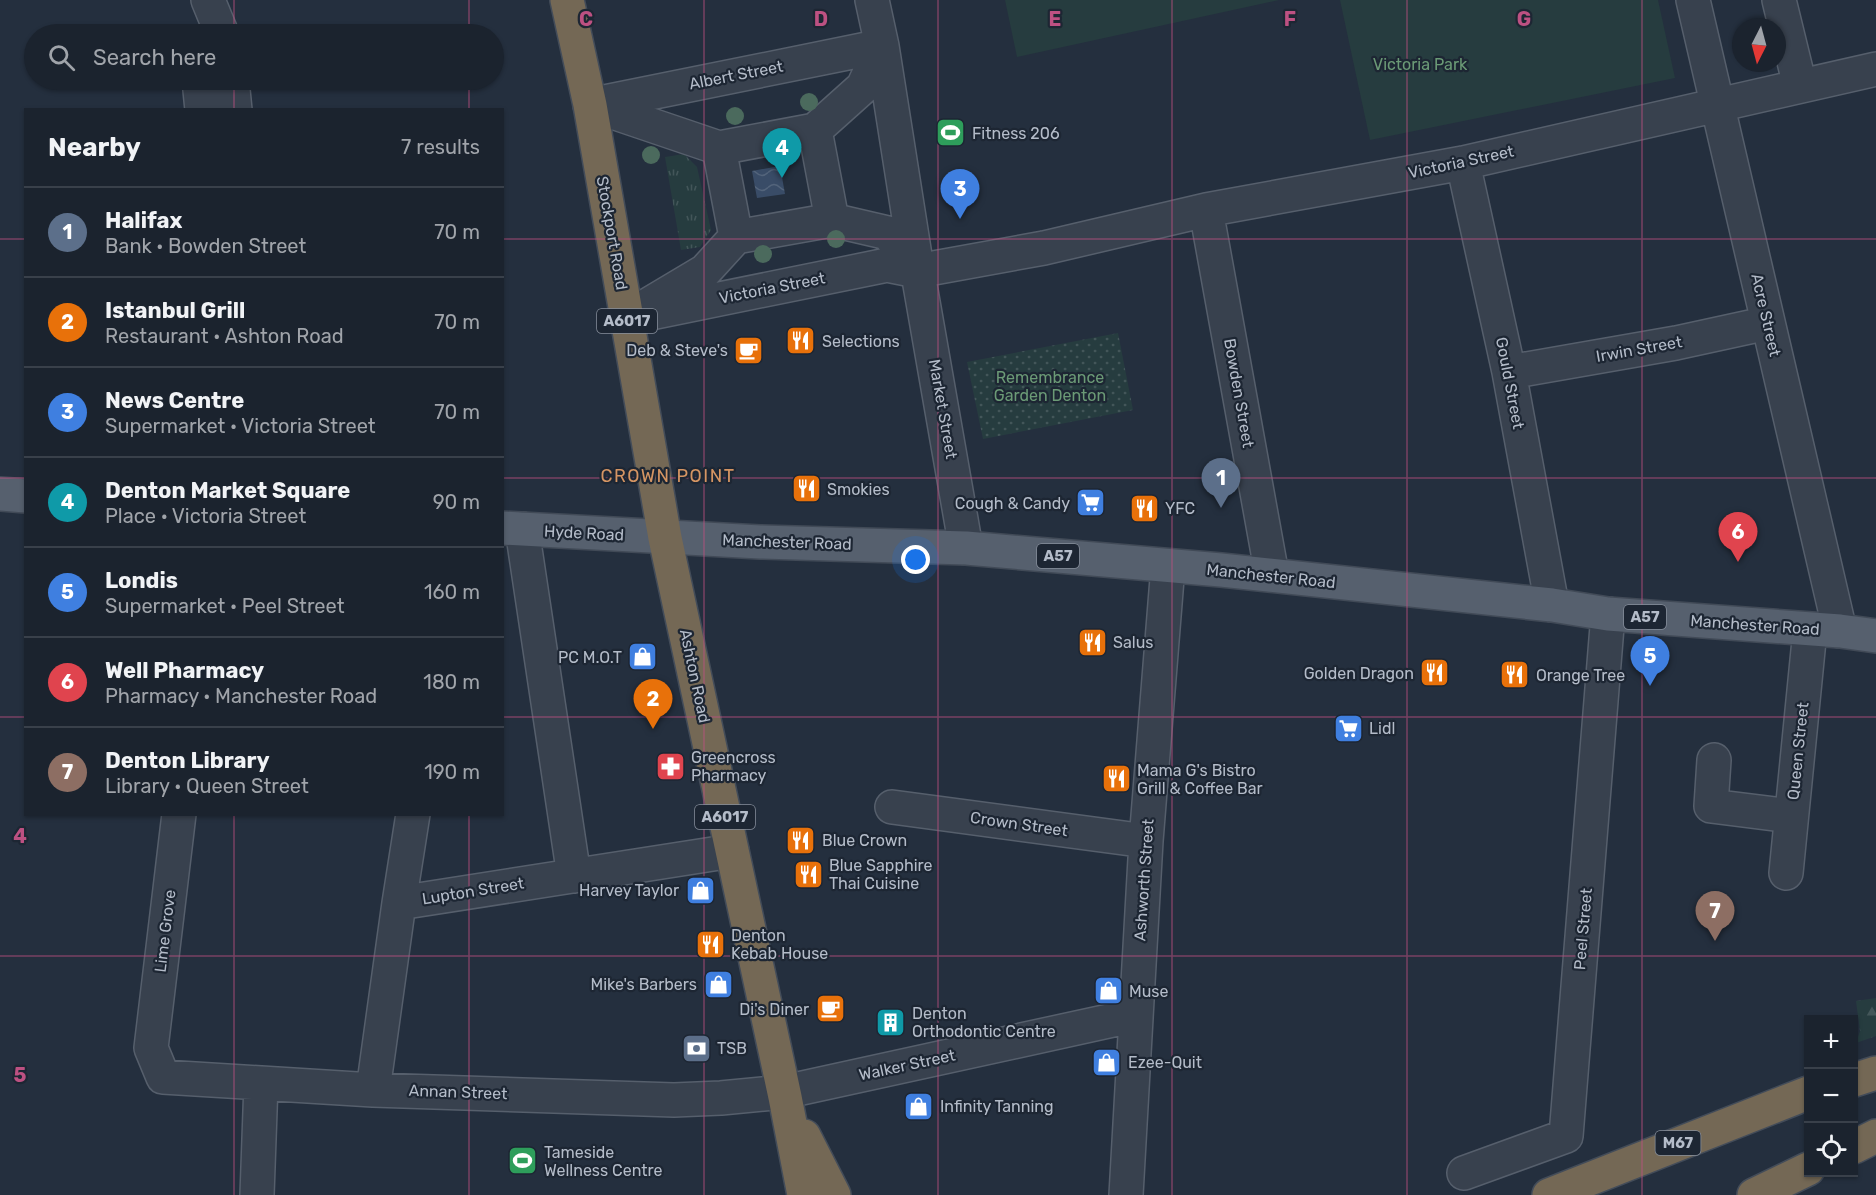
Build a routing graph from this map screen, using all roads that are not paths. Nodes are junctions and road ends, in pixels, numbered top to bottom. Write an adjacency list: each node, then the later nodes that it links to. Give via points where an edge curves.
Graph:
1 (207, 0): 6 (street); 7 (street)
2 (567, 0): 13 (highway, Stockport Road / A6017)
3 (872, 0): 8 (street)
4 (1693, 0): 14 (street, Acre Street)
5 (1779, 0): 10 (street)
6 (202, 24)
7 (218, 24)
8 (882, 46): 13 (street, Albert Street); 17 (street, via 863,87); 23 (street, Market Street)
9 (1876, 69): 10 (street, Victoria Street)
10 (1800, 86): 14 (street, Victoria Street)
11 (201, 90): 15 (street)
12 (233, 90): 16 (street)
13 (590, 105): 18 (street); 24 (highway, Stockport Road / A6017)
14 (1717, 105): 19 (street, Victoria Street); 25 (street, Acre Street)
15 (202, 108)
16 (235, 108)
17 (815, 130): 18 (street); 21 (street)
18 (719, 148): 22 (street)
19 (1463, 163): 20 (street, Victoria Street); 26 (street, Gould Street)
20 (1206, 210): 23 (street, Victoria Street, via 1044,248); 33 (street, Bowden Street)
21 (832, 220): 22 (street); 23 (street, via 888,233)
22 (736, 237): 24 (street, via 705,271)
23 (917, 271): 24 (street, Victoria Street, via 887,265); 31 (street, Market Street)
24 (626, 318): 30 (highway, Stockport Road / A6017)
25 (1768, 323): 26 (street, Irwin Street, via 1676,344); 36 (street, Acre Street)
26 (1509, 372): 34 (street, Gould Street)
27 (0, 494): 28 (main road)
28 (24, 496)
29 (508, 525): 30 (main road, Hyde Road / A57); 46 (street)
30 (665, 538): 31 (main road, Manchester Road / A57); 44 (highway, Ashton Road / A6017)
31 (966, 548): 32 (main road, Manchester Road / A57)
32 (1168, 566): 33 (main road, Manchester Road / A57); 43 (street, Ashworth Street)
33 (1272, 575): 34 (main road, Manchester Road / A57)
34 (1552, 605): 35 (main road, Manchester Road / A57)
35 (1608, 615): 36 (main road, Manchester Road / A57); 59 (street, Peel Street, via 1566,1136)
36 (1825, 630): 37 (main road, Manchester Road / A57); 42 (street, Queen Street)
37 (1876, 636)
38 (1714, 760): 42 (street, via 1711,806)
39 (892, 807): 43 (street, Crown Street)
40 (179, 816): 49 (street, Lime Grove)
41 (413, 816): 47 (street)
42 (1791, 816): 45 (street, Queen Street)
43 (1146, 841): 48 (street, Ashworth Street)
44 (732, 851): 46 (street, Lupton Street); 54 (highway, Ashton Road / A6017)
45 (1786, 873)
46 (574, 876): 47 (street, Lupton Street)
47 (399, 903): 53 (street, Lupton Street)
48 (1136, 1015): 54 (street, Walker Street); 63 (street, Ashworth Street)
49 (151, 1048): 52 (street, Annan Street, via 163,1077)
50 (1876, 1073): 51 (highway)
51 (1858, 1079)
52 (261, 1083): 53 (street, Annan Street); 60 (street)
53 (373, 1090): 54 (street, Annan Street, via 674,1100)
54 (784, 1094): 61 (highway, Ashton Road / A6017); 62 (highway, Ashton Road / A6017)
55 (1804, 1095): 64 (highway, M67)
56 (1876, 1136): 57 (highway)
57 (1858, 1145)
58 (1804, 1171): 65 (highway)
59 (1464, 1173)
60 (257, 1195)
61 (804, 1195)
62 (834, 1195)
63 (1126, 1195)
64 (1549, 1195)
65 (1754, 1195)

